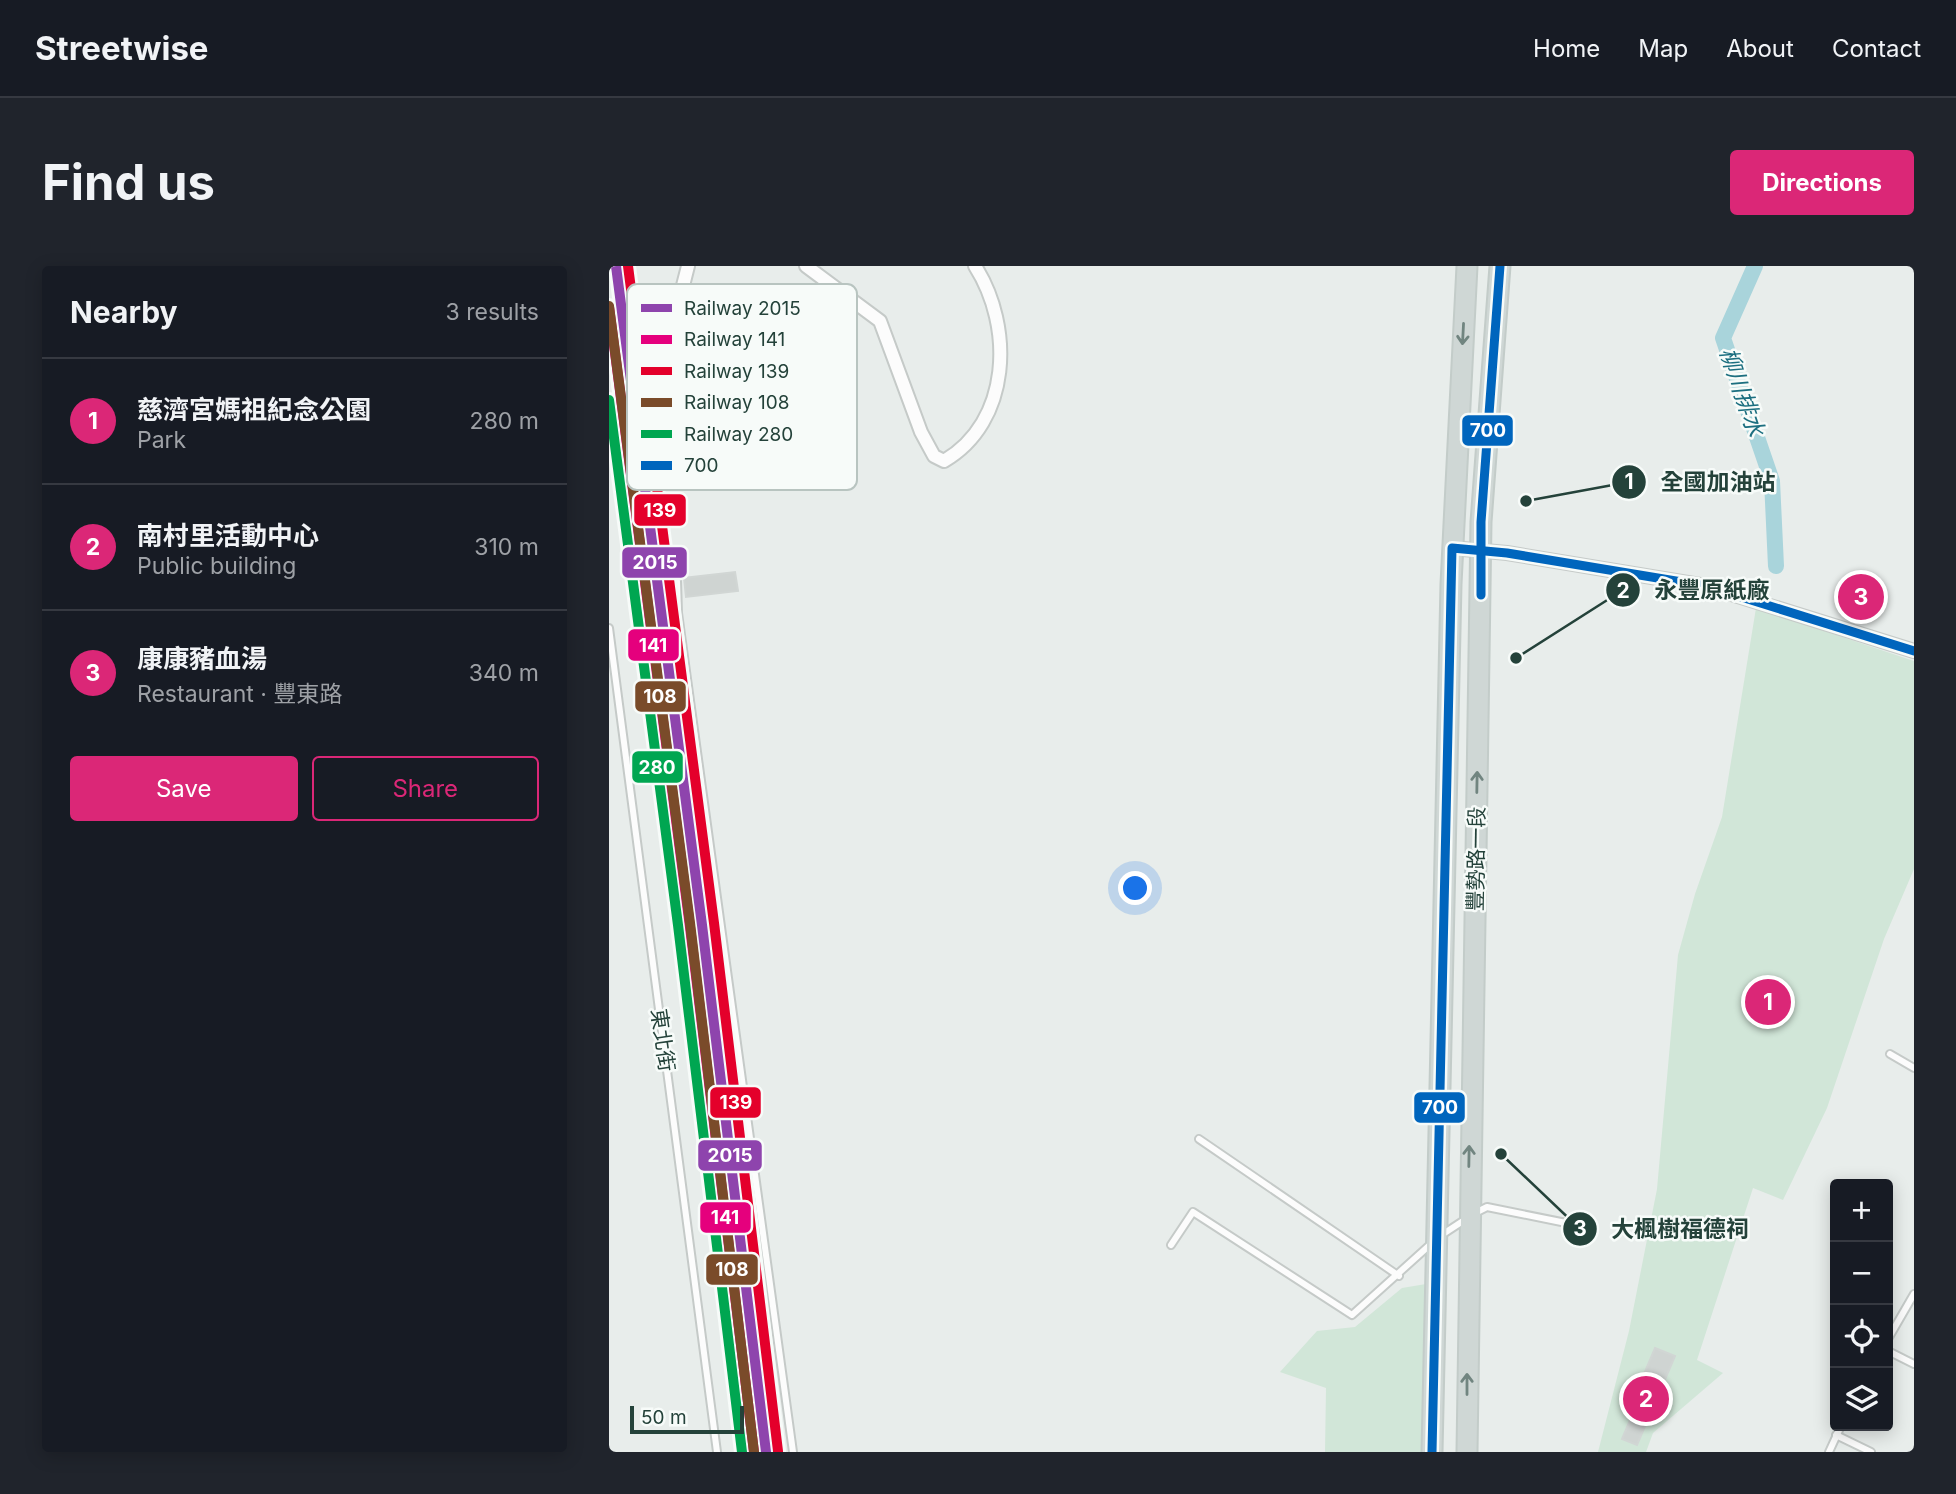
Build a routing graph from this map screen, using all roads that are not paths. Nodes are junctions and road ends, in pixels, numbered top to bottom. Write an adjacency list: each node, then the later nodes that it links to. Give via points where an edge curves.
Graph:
1 (688, 266): 6 (street)
2 (806, 266): 7 (street)
3 (975, 266): 8 (street, via 993,300 999,328 998,390 989,414 964,449 944,461 934,456 921,432 880,321)
4 (1467, 266): 9 (main road, 豐勢路一段, one-way to 9)
5 (1500, 266): 10 (main road, 豐勢路一段)
6 (683, 284)
7 (830, 284)
8 (857, 304)
9 (1453, 548): 10 (street); 19 (main road, 豐勢路一段)
10 (1482, 550): 13 (street, via 1706,586); 17 (main road, 豐勢路一段, one-way to 10)
11 (677, 580): 29 (lane)
12 (609, 628): 28 (lane, 東北街)
13 (1914, 651)
14 (1890, 1054): 15 (lane)
15 (1914, 1068)
16 (1199, 1139): 21 (lane)
17 (1468, 1218): 18 (lane, via 1486,1207); 19 (lane); 31 (main road, 豐勢路一段, one-way to 17)
18 (1585, 1227)
19 (1437, 1238): 21 (lane); 30 (main road, 豐勢路一段)
20 (1171, 1245): 21 (lane, via 1193,1212 1352,1315)
21 (1399, 1276)
22 (1914, 1294): 23 (lane)
23 (1893, 1330)
24 (1893, 1354): 25 (lane)
25 (1914, 1364)
26 (1838, 1431): 27 (lane)
27 (1836, 1435): 32 (lane); 33 (lane)
28 (717, 1452)
29 (793, 1452)
30 (1432, 1452)
31 (1467, 1452)
32 (1829, 1452)
33 (1871, 1452)

